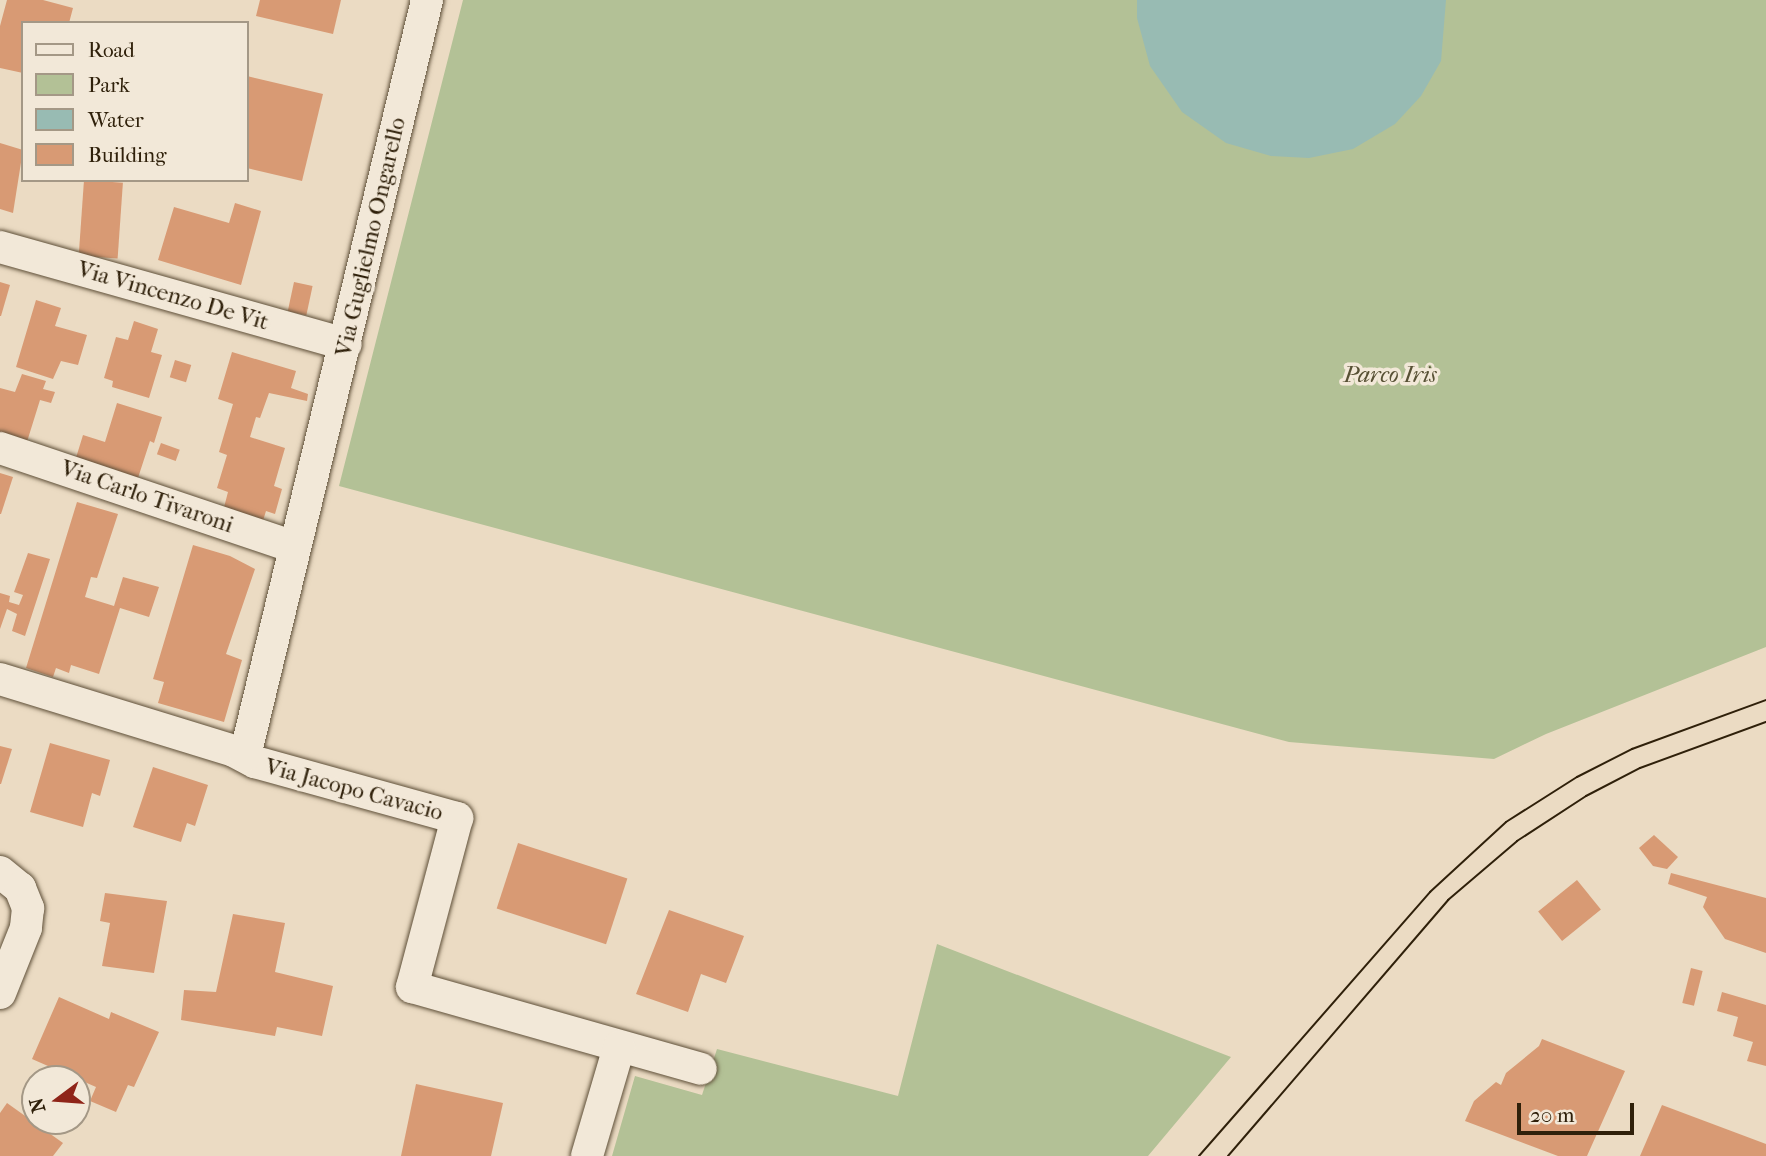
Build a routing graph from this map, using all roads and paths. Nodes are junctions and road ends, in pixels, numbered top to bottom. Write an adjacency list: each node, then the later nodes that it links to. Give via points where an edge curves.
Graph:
1 (427, 0): 3 (street, Via Guglielmo Ongarello)
2 (0, 247): 3 (street, Via Vincenzo De Vit)
3 (346, 344): 5 (street, Via Guglielmo Ongarello)
4 (0, 448): 5 (street, Via Carlo Tivaroni)
5 (294, 547): 7 (street, Via Guglielmo Ongarello)
6 (0, 679): 7 (street, Via Jacopo Cavacio)
7 (245, 756): 10 (street, Via Jacopo Cavacio, via 457,818 412,987)
8 (10, 880): 9 (street, via 28,908 26,928)
9 (0, 993)
10 (619, 1047): 11 (street, Via Jacopo Cavacio); 12 (street)
11 (701, 1069)
12 (587, 1156)

